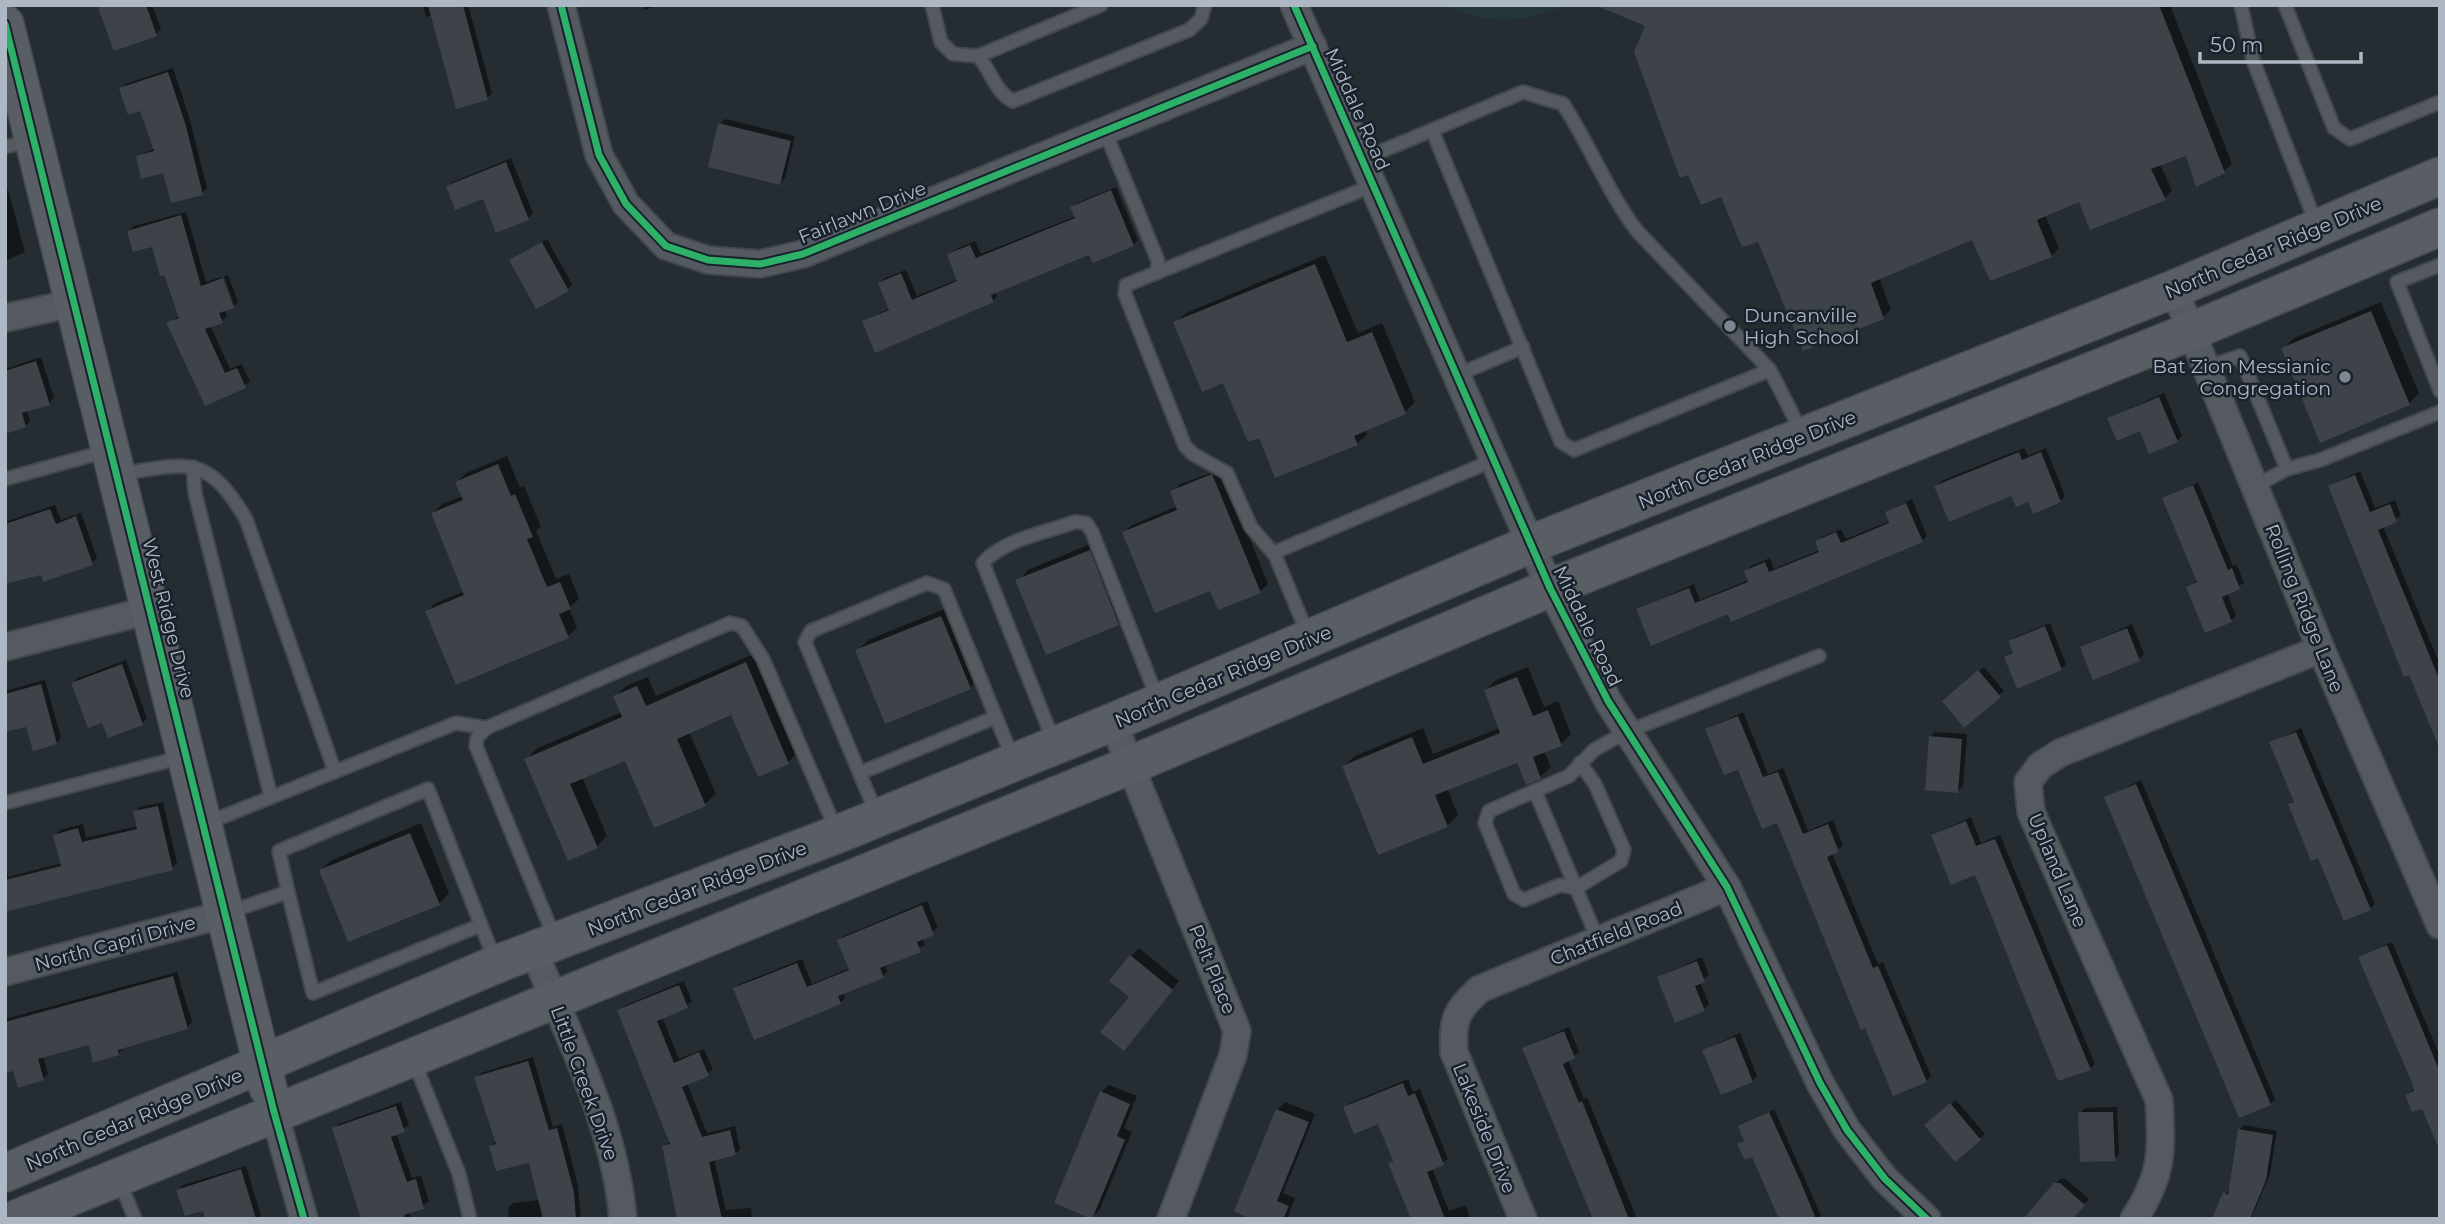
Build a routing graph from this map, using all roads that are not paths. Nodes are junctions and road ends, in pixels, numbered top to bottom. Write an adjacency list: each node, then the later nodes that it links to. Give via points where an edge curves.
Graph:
1 (561, 5): 13 (street, Fairlawn Drive, via 599,155 626,205 666,246 708,260 760,264 803,254)
2 (932, 5): 10 (lane, via 941,41 953,54)
3 (1101, 5): 10 (lane)
4 (1205, 5): 10 (lane, via 1201,19 1189,30 1013,101 1001,94)
5 (1294, 5): 9 (street, Middale Road)
6 (2241, 5): 19 (lane, via 2253,60)
7 (2285, 5): 11 (lane, via 2334,128 2350,139)
8 (5, 24): 14 (main road, West Ridge Drive)
9 (1313, 46): 13 (street, Fairlawn Drive); 15 (street, Middale Road)
10 (978, 56)
11 (2440, 102)
12 (1432, 130): 15 (lane); 26 (lane); 28 (lane, via 1522,92 1563,104 1620,209 1637,231)
13 (1105, 131): 21 (lane, via 1158,261)
14 (19, 144): 23 (main road, West Ridge Drive)
15 (1363, 159): 17 (street, Middale Road)
16 (2440, 176): 19 (main road, North Cedar Ridge Drive)
17 (1374, 185): 21 (lane); 29 (street, Middale Road)
18 (2440, 227): 25 (main road)
19 (2318, 228): 22 (main road, North Cedar Ridge Drive)
20 (2440, 265): 30 (lane, via 2397,282)
21 (1157, 273): 40 (lane, via 1126,285 1125,294 1185,446 1227,473 1251,527)
22 (2174, 289): 25 (street, Rolling Ridge Lane); 32 (main road, North Cedar Ridge Drive)
23 (74, 303): 24 (street); 34 (main road, West Ridge Drive)
24 (5, 318)
25 (2192, 331): 27 (street, Rolling Ridge Lane); 41 (main road)
26 (1523, 347): 28 (lane, via 1561,442 1574,450); 29 (lane)
27 (2207, 367): 36 (lane, via 2240,356); 38 (street, Rolling Ridge Lane)
28 (1770, 370): 32 (lane)
29 (1457, 376): 33 (street, Middale Road)
30 (2440, 391)
31 (2440, 412): 36 (lane)
32 (1803, 436): 39 (main road, North Cedar Ridge Drive)
33 (1494, 460): 39 (street, Middale Road); 40 (lane)
34 (114, 462): 35 (lane); 37 (lane); 42 (main road, West Ridge Drive)
35 (193, 467): 57 (lane, via 206,471 228,489 246,519); 60 (lane, via 195,493)
36 (2287, 469): 38 (lane)
37 (5, 479)
38 (2255, 486): 45 (street, Rolling Ridge Lane)
39 (1531, 544): 41 (street, Middale Road); 43 (main road, North Cedar Ridge Drive)
40 (1273, 553): 43 (lane)
41 (1550, 588): 51 (street, Middale Road); 56 (main road)
42 (150, 610): 44 (street); 53 (main road, West Ridge Drive)
43 (1309, 639): 47 (main road, North Cedar Ridge Drive)
44 (5, 647)
45 (2321, 649): 70 (street, Rolling Ridge Lane); 90 (street, Upland Lane, via 2060,753 2040,766 2028,782 2031,811 2159,1100 2162,1148 2152,1191)
46 (1819, 656): 51 (lane)
47 (1159, 703): 49 (main road, North Cedar Ridge Drive); 52 (lane, via 1086,523 1075,522 1008,547 990,555 983,564)
48 (996, 717): 54 (lane); 58 (lane); 58 (lane, via 944,589 927,583 914,588 806,636)
49 (1113, 722): 52 (main road, North Cedar Ridge Drive); 56 (street, Pelt Place)
50 (486, 728): 57 (lane, via 456,723); 64 (lane, via 730,623 742,626 763,659); 72 (lane, via 477,738 477,746)
51 (1626, 732): 55 (lane); 65 (street, Middale Road)
52 (1056, 746): 54 (main road, North Cedar Ridge Drive)
53 (187, 755): 61 (lane); 63 (main road, West Ridge Drive)
54 (1015, 762): 62 (main road, North Cedar Ridge Drive)
55 (1580, 763): 59 (lane, via 1569,776); 66 (lane, via 1595,784 1624,850 1621,861)
56 (1130, 765): 76 (main road); 87 (street, Pelt Place, via 1237,1031 1233,1055)
57 (335, 772): 60 (lane)
58 (860, 773): 62 (lane)
59 (1535, 791): 66 (lane); 66 (lane, via 1489,811 1485,824 1514,894 1524,900 1560,885)
60 (271, 797): 63 (lane)
61 (5, 803)
62 (878, 818): 64 (main road, North Cedar Ridge Drive)
63 (203, 825): 68 (main road, West Ridge Drive)
64 (838, 834): 72 (main road, North Cedar Ridge Drive)
65 (1727, 887): 71 (street, Chatfield Road); 89 (street, Middale Road, via 1847,1130 1885,1179)
66 (1576, 888): 71 (lane)
67 (288, 892): 68 (lane); 69 (lane, via 313,993); 69 (lane, via 279,851 428,789)
68 (225, 914): 74 (street, North Capri Drive); 78 (main road, West Ridge Drive)
69 (481, 925): 73 (lane)
70 (2440, 925)
71 (1598, 940): 75 (street, Chatfield Road)
72 (545, 947): 73 (main road, North Cedar Ridge Drive); 76 (street, Little Creek Drive)
73 (497, 964): 78 (main road, North Cedar Ridge Drive)
74 (5, 972)
75 (1505, 978): 88 (street, Lakeside Drive, via 1480,989 1460,1007 1452,1030 1454,1052)
76 (553, 998): 77 (main road); 86 (street, Little Creek Drive, via 605,1125 620,1179)
77 (412, 1056): 79 (main road); 85 (lane, via 459,1174)
78 (263, 1065): 79 (main road, West Ridge Drive); 80 (main road, North Cedar Ridge Drive)
79 (274, 1112): 81 (main road); 84 (street, West Ridge Drive)
80 (5, 1172)
81 (118, 1177): 82 (main road); 83 (lane)
82 (16, 1219)
83 (135, 1219)
84 (304, 1219)
85 (470, 1219)
86 (623, 1219)
87 (1171, 1219)
88 (1523, 1219)
89 (1927, 1219)
90 (2134, 1219)

